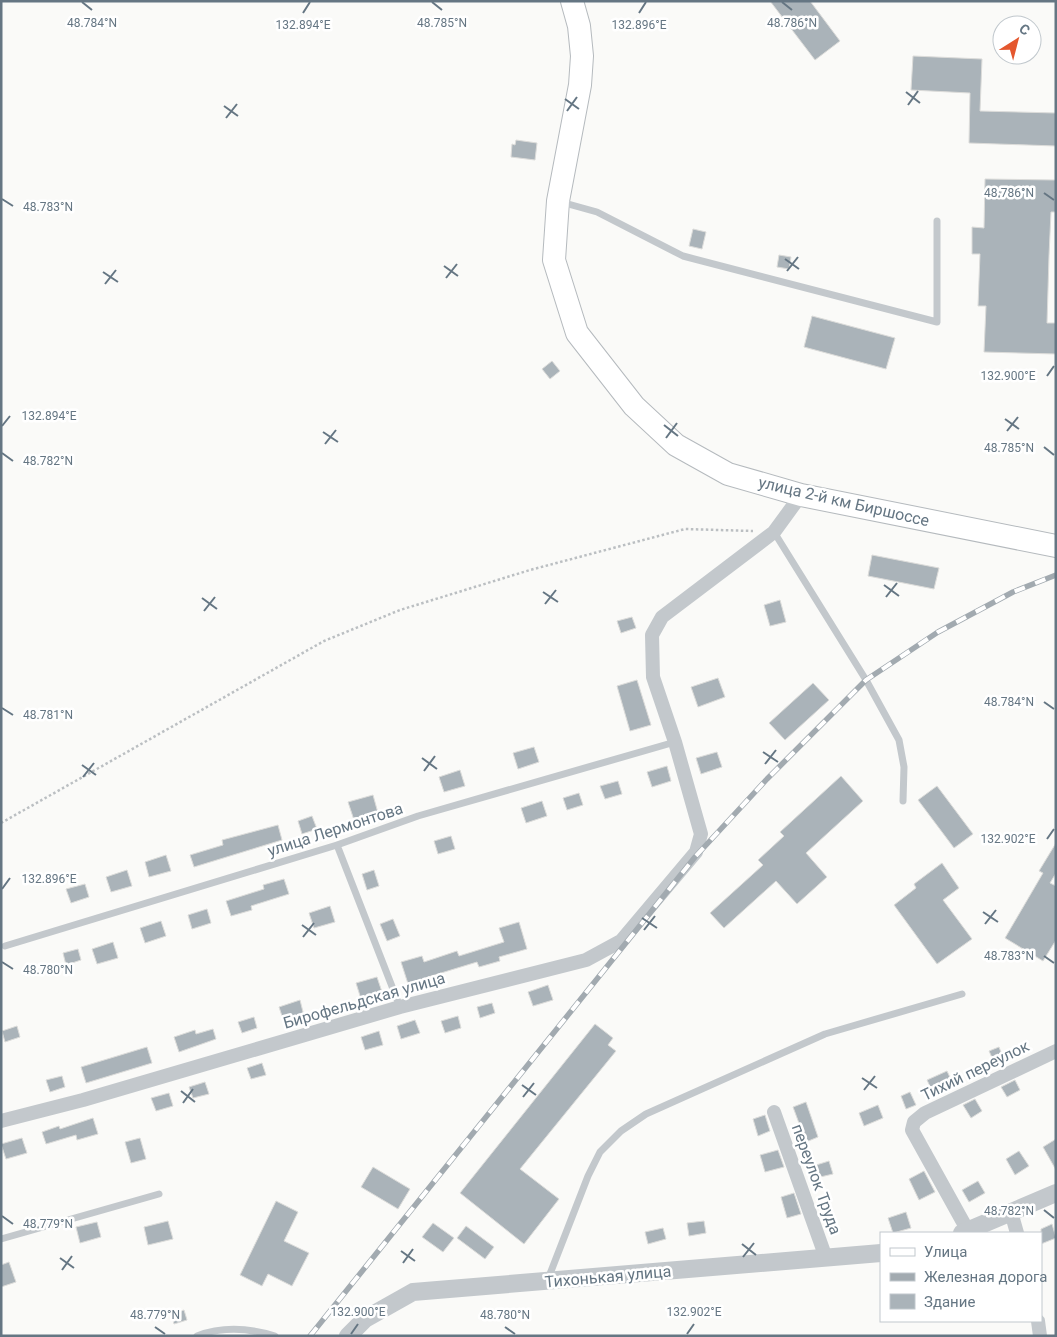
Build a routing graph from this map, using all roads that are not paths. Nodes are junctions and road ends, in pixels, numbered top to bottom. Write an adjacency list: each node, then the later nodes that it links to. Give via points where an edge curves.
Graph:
1 (572, 1): 2 (main road, улица 2-й км Биршоссе, via 582,56 580,85)
2 (558, 201): 3 (lane, via 597,212 683,256 936,322); 4 (main road, улица 2-й км Биршоссе, via 554,260 577,333 634,406 676,445 728,474)
3 (937, 221)
4 (801, 495): 5 (street); 6 (main road, улица 2-й км Биршоссе)
5 (774, 532): 7 (street, via 662,617 652,635 653,677); 8 (lane, via 866,680 899,740 904,767)
6 (1056, 546)
7 (675, 742): 9 (lane, улица Лермонтова, via 418,816); 12 (street, Бирофельдская улица, via 701,834 696,852 621,940 586,960)
8 (902, 801)
9 (337, 845): 10 (lane, улица Лермонтова); 12 (lane)
10 (5, 946)
11 (962, 994): 24 (lane, via 825,1034 646,1114 621,1131 600,1152 588,1176)
12 (400, 1007): 15 (street, Бирофельдская улица)
13 (1056, 1051): 19 (street, Тихий переулок, via 925,1113 914,1122 912,1130)
14 (774, 1112): 23 (street, переулок Труда)
15 (1, 1121)
16 (1056, 1193): 18 (street)
17 (159, 1194): 21 (lane)
18 (1011, 1212): 19 (street); 20 (street)
19 (965, 1232)
20 (1017, 1232)
21 (1, 1239)
22 (880, 1253): 23 (street, Тихонькая улица)
23 (826, 1258): 24 (street, Тихонькая улица)
24 (547, 1281): 28 (street, Тихонькая улица, via 413,1292 365,1320)
25 (1038, 1322): 29 (street)
26 (197, 1336): 27 (lane, via 210,1331 251,1329)
27 (275, 1336)
28 (348, 1336)
29 (1040, 1336)

